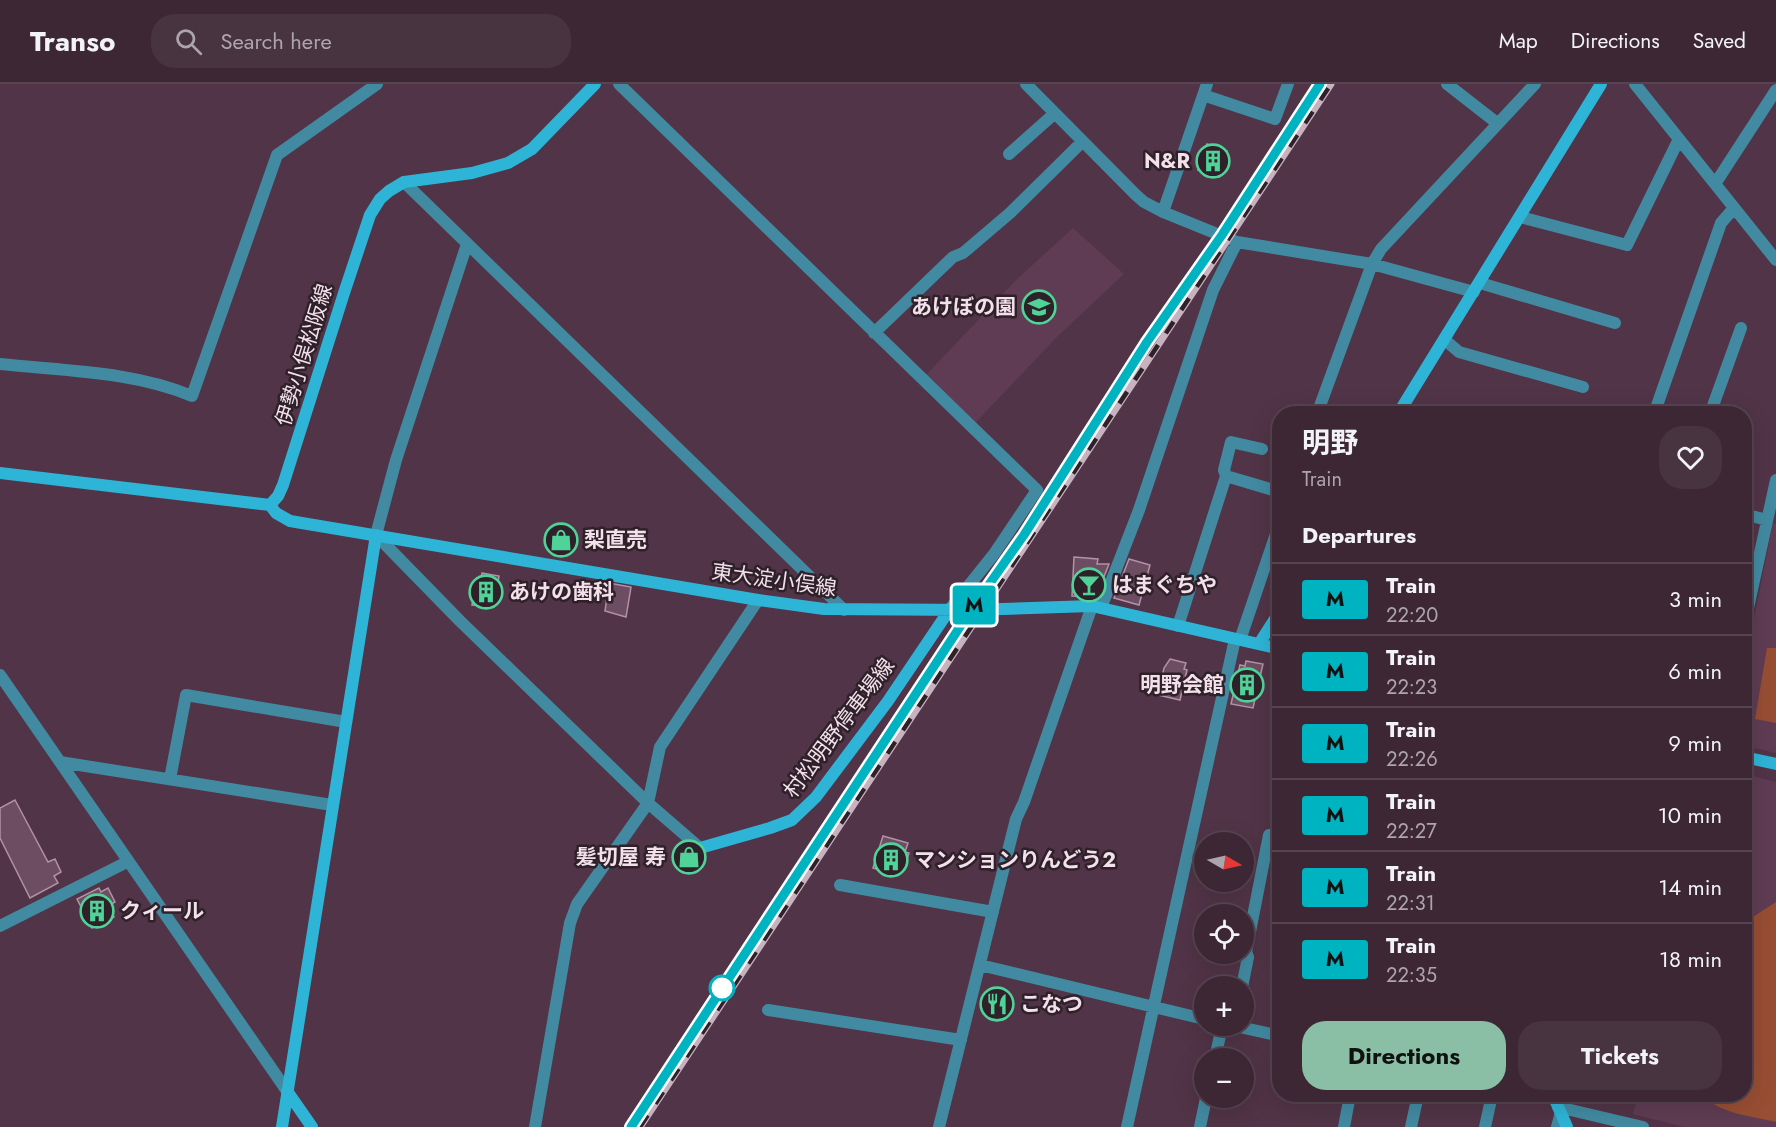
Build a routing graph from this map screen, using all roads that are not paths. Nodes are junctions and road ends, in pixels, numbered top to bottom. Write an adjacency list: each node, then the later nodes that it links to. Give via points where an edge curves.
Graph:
1 (377, 84): 31 (street, via 277,154 192,396 133,379)
2 (595, 84): 17 (main road, 伊勢小俣松阪線, via 532,149 508,163 472,173)
3 (619, 84): 29 (street)
4 (1026, 84): 12 (street)
5 (1288, 84): 10 (street, via 1275,119)
6 (1447, 84): 13 (street)
7 (1535, 84): 13 (street)
8 (1601, 84): 21 (main road)
9 (1635, 84): 14 (street)
10 (1205, 89): 20 (street)
11 (1776, 90): 18 (street)
12 (1054, 114): 15 (street); 16 (street)
13 (1497, 123): 25 (street, via 1381,249)
14 (1679, 139): 18 (street); 21 (street, via 1626,245)
15 (1082, 142): 20 (street, via 1144,202); 29 (street, via 1010,213 953,257)
16 (1010, 154)
17 (404, 182): 23 (street); 42 (main road, 伊勢小俣松阪線, via 384,195 370,215 283,485)
18 (1714, 184): 19 (street)
19 (1734, 208): 24 (street); 35 (street, via 1721,223)
20 (1163, 212): 22 (street)
21 (1520, 217): 26 (main road)
22 (1237, 242): 25 (street); 49 (street, via 1213,290 1143,498)
23 (467, 244): 45 (street, via 396,460); 51 (street)
24 (1776, 260)
25 (1372, 264): 26 (street); 33 (street)
26 (1477, 288): 27 (street); 30 (main road)
27 (1615, 323)
28 (1741, 328): 36 (street)
29 (874, 333): 50 (street, via 1037,490 994,554)
30 (1445, 340): 32 (street, via 1459,352); 34 (main road)
31 (0, 364)
32 (1583, 387)
33 (1320, 406)
34 (1403, 406)
35 (1657, 406)
36 (1713, 406)
37 (1262, 449): 39 (street, via 1231,442)
38 (0, 473): 42 (main road)
39 (1226, 476): 41 (street); 53 (street)
40 (1776, 480): 44 (street)
41 (1272, 490)
42 (270, 505): 45 (main road, 東大淀小俣線, via 290,521)
43 (1752, 516): 44 (street)
44 (1767, 520): 47 (street)
45 (376, 536): 48 (main road, 東大淀小俣線); 58 (main road); 63 (street)
46 (1272, 544): 54 (street)
47 (1752, 589)
48 (758, 600): 51 (main road, 東大淀小俣線); 63 (street, via 660,747)
49 (1097, 607): 50 (main road, 東大淀小俣線); 53 (main road, 東大淀小俣線); 69 (street, via 1016,819)
50 (950, 609): 51 (main road, 東大淀小俣線); 66 (main road, 村松明野停車場線, via 877,717 816,797 792,820)
51 (843, 610)
52 (1272, 624): 55 (main road)
53 (1178, 626): 54 (main road, 東大淀小俣線)
54 (1237, 639): 55 (main road, 東大淀小俣線); 73 (street)
55 (1259, 644): 56 (main road, 東大淀小俣線)
56 (1272, 647)
57 (0, 675): 60 (street)
58 (346, 722): 62 (street, via 186,695); 64 (main road)
59 (1752, 759): 61 (main road)
60 (60, 762): 62 (street); 67 (street)
61 (1776, 764)
62 (170, 779): 64 (street)
63 (648, 803): 66 (street); 87 (street, via 577,904 570,923)
64 (332, 805): 79 (main road)
65 (1272, 837): 72 (street, via 1269,836)
66 (700, 848)
67 (127, 862): 70 (street); 79 (street)
68 (840, 885): 69 (street)
69 (993, 912): 71 (street)
70 (0, 926)
71 (980, 965): 73 (street); 78 (street)
72 (1244, 976)
73 (1155, 1007): 75 (street); 89 (street)
74 (768, 1010): 78 (street)
75 (1194, 1017)
76 (1254, 1030): 77 (street)
77 (1272, 1034)
78 (961, 1040): 88 (street)
79 (287, 1091): 85 (main road); 86 (main road)
80 (1349, 1102): 91 (street)
81 (1416, 1102): 92 (street)
82 (1490, 1102): 93 (street)
83 (1557, 1105): 94 (street); 95 (main road); 96 (street)
84 (1204, 1108): 90 (street)
85 (282, 1127)
86 (312, 1127)
87 (535, 1127)
88 (939, 1127)
89 (1127, 1127)
90 (1200, 1127)
91 (1344, 1127)
92 (1411, 1127)
93 (1485, 1127)
94 (1557, 1127)
95 (1567, 1127)
96 (1643, 1127)

